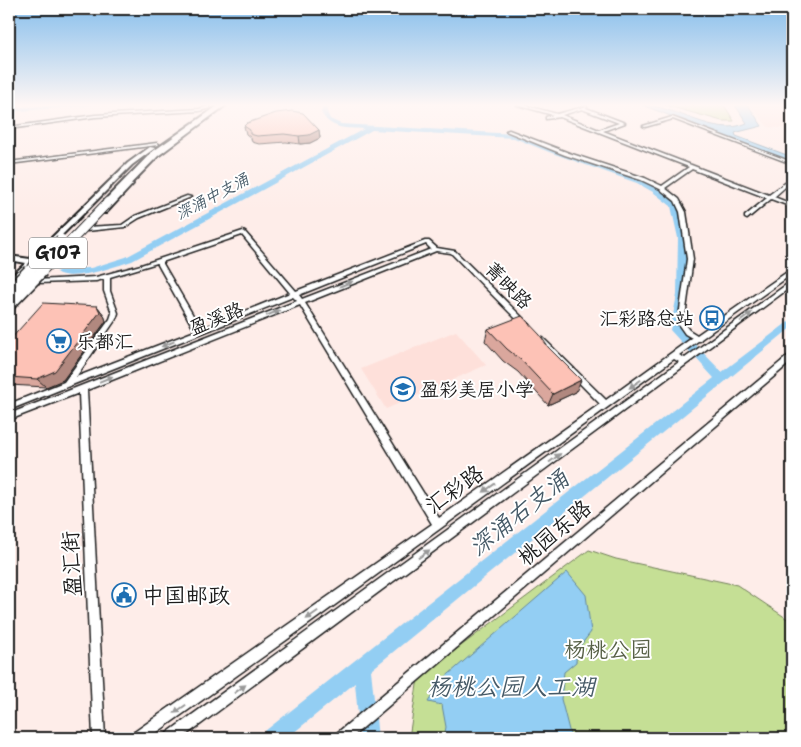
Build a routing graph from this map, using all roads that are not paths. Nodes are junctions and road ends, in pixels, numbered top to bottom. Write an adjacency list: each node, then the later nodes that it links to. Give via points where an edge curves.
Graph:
1 (164, 140): 7 (highway, G107)
2 (174, 140): 6 (highway, G107)
3 (529, 140): 12 (street)
4 (622, 140): 10 (street)
5 (731, 140): 9 (street)
6 (171, 142): 15 (highway, G107); 18 (main road)
7 (155, 146): 8 (street); 15 (highway, G107); 20 (main road, via 130,164)
8 (9, 163)
9 (792, 163)
10 (692, 167): 12 (street); 14 (street)
11 (792, 178): 14 (street)
12 (662, 188): 41 (street, via 677,200 683,212 690,258 680,324)
13 (190, 197): 18 (street, via 137,216 123,226)
14 (770, 197): 16 (street); 17 (street)
15 (103, 202): 33 (highway, G107, bridge); 36 (highway, G107, bridge)
16 (792, 206)
17 (747, 217)
18 (88, 229): 25 (main road)
19 (427, 242): 21 (street, 菁映路); 34 (street, 盈溪路)
20 (46, 247): 22 (main road, via 25,256); 24 (main road)
21 (435, 249): 35 (street, 盈溪路, one-way to 21); 38 (street, 菁映路, via 453,252)
22 (9, 257): 24 (main road)
23 (159, 261): 29 (street); 34 (street, via 243,232); 39 (street)
24 (31, 262): 25 (main road); 28 (main road)
25 (53, 266): 28 (main road); 30 (main road)
26 (9, 271): 28 (main road)
27 (792, 271): 41 (street, 汇彩路)
28 (19, 274): 31 (main road)
29 (107, 276): 30 (street, via 80,281); 47 (street, via 107,291 115,313 113,319)
30 (38, 281): 37 (main road)
31 (9, 284)
32 (792, 284): 44 (street, 汇彩路, one-way to 32)
33 (9, 291)
34 (295, 294): 35 (street); 39 (street, 盈溪路)
35 (301, 302): 48 (street, 盈溪路, one-way to 35); 52 (street)
36 (9, 305)
37 (9, 313)
38 (529, 328)
39 (198, 332): 47 (street, 盈溪路, one-way to 47)
40 (536, 335): 49 (street, 菁映路)
41 (696, 340): 42 (street, 汇彩路)
42 (677, 354): 44 (street); 45 (street, 汇彩路)
43 (792, 357): 60 (street, 桃园东路)
44 (685, 362): 46 (street, 汇彩路)
45 (664, 363): 46 (street); 49 (street, 汇彩路, one-way to 49)
46 (674, 370): 54 (street, 汇彩路, one-way to 46)
47 (67, 384): 50 (street, 盈溪路)
48 (84, 388): 51 (street, 盈溪路); 57 (street, 盈汇街)
49 (605, 404): 52 (street, 汇彩路, one-way to 52)
50 (9, 407)
51 (9, 418)
52 (438, 525): 53 (street, 汇彩路)
53 (376, 570): 54 (street); 55 (street, 汇彩路)
54 (385, 583): 56 (street, 汇彩路)
55 (352, 587): 56 (street); 58 (street, 汇彩路, one-way to 58)
56 (360, 602): 59 (street, 汇彩路, one-way to 56)
57 (99, 738)
58 (138, 738)
59 (172, 738)
60 (342, 738)

